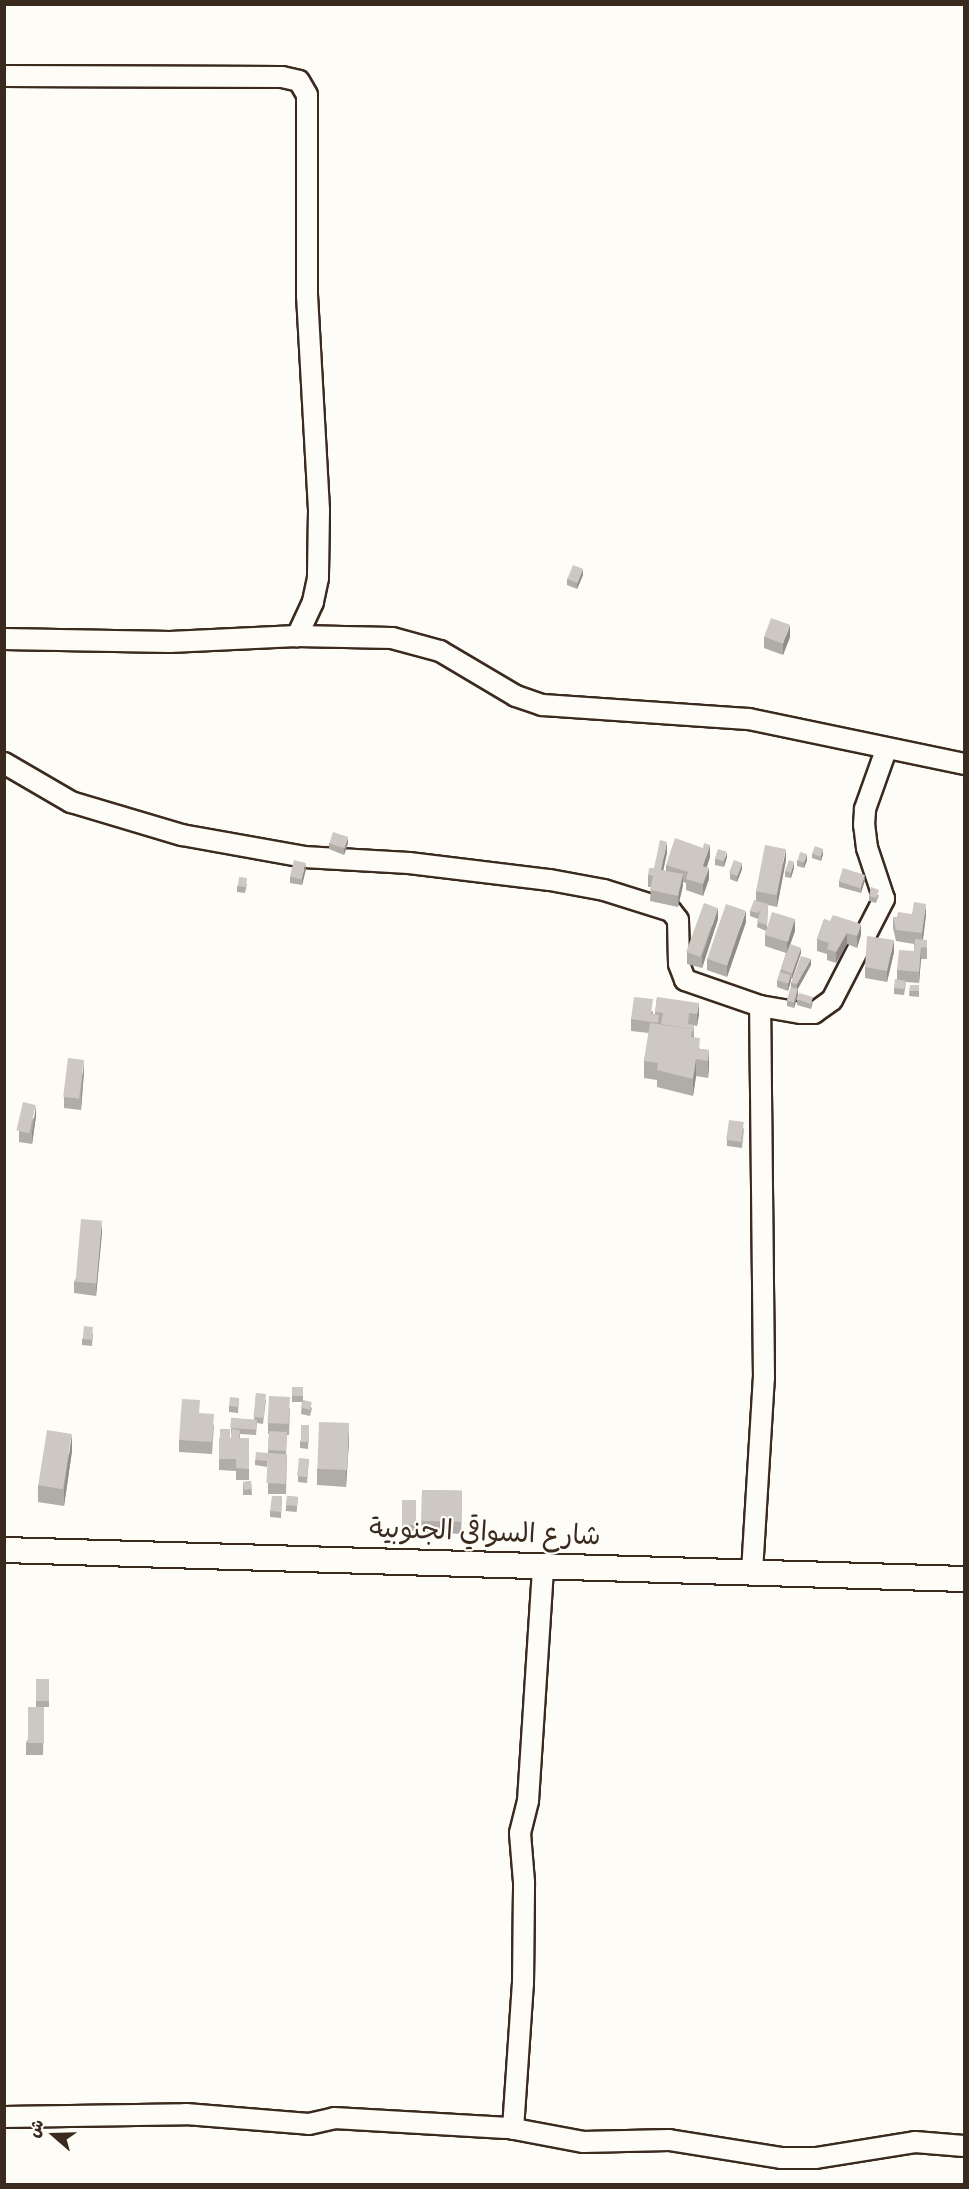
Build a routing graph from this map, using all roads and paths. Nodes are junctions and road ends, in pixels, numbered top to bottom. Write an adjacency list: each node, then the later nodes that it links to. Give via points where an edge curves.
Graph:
1 (4, 76): 2 (street, via 282,77 299,81 307,95 307,295 319,511 318,578 313,602)
2 (297, 636): 3 (street, via 170,642); 4 (street, via 392,638 425,645 476,670 516,696 542,705 748,719)
3 (4, 639)
4 (886, 750): 6 (street); 7 (street, via 865,809 864,825 867,848 884,899 862,945 825,1008 801,1013)
5 (4, 763): 7 (street, via 70,802 182,835 304,858 409,863 550,880 604,890 671,911 678,920 679,964 685,980)
6 (964, 764)
7 (760, 1006): 10 (street, via 764,1378)
8 (4, 1550): 9 (street, شارع السواقي الجنوبية)
9 (543, 1566): 10 (street, شارع السواقي الجنوبية); 13 (street, via 530,1778 520,1833 524,1882 523,1984)
10 (752, 1572): 11 (street, شارع السواقي الجنوبية)
11 (964, 1579)
12 (4, 2117): 13 (street, via 186,2114 309,2124 334,2118)
13 (513, 2129): 14 (street, via 583,2142 669,2140 781,2158 816,2158 915,2142)
14 (964, 2146)

